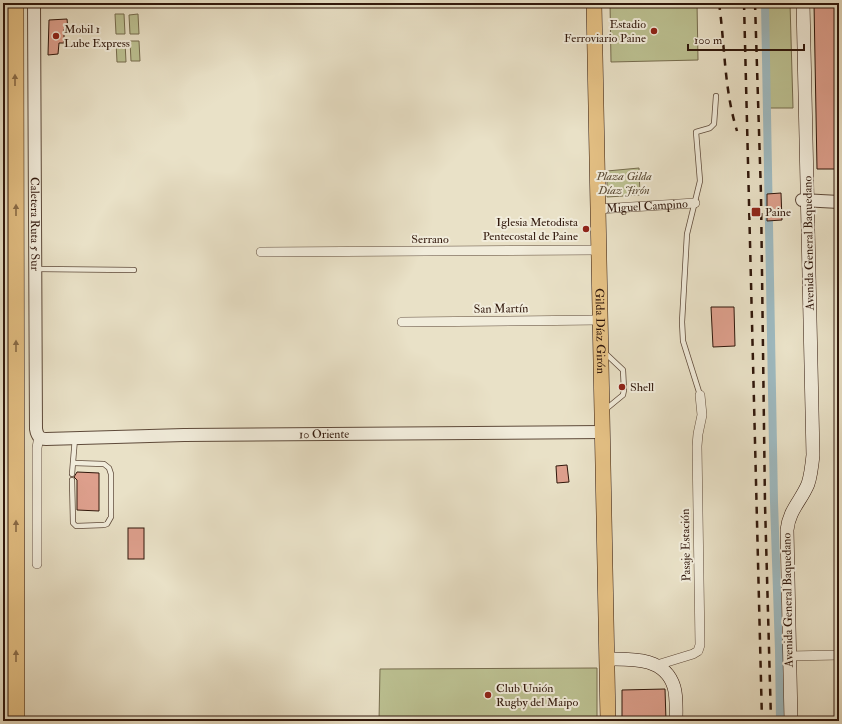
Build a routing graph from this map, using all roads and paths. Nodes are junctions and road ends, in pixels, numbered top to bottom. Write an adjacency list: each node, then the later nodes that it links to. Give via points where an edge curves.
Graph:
1 (15, 3): 31 (highway, one-way to 1)
2 (34, 3): 13 (street, Caletera Ruta 5 Sur)
3 (594, 3): 10 (main road, Gilda Díaz Girón)
4 (797, 3): 7 (main road, Avenida General Baquedano)
5 (803, 3): 7 (main road, Avenida General Baquedano)
6 (716, 96): 9 (lane, via 714,124 710,128 696,132 700,181)
7 (805, 200): 8 (street); 28 (main road, Avenida General Baquedano, via 808,483 787,524)
8 (839, 202)
9 (695, 203): 10 (street, Miguel Campino); 18 (lane, via 685,253 682,322 683,340)
10 (599, 209): 11 (main road, Gilda Díaz Girón)
11 (600, 250): 12 (street, Serrano); 15 (main road, Gilda Díaz Girón)
12 (261, 252)
13 (36, 269): 14 (lane); 21 (street, Caletera Ruta 5 Sur, via 36,429)
14 (134, 270)
15 (601, 320): 16 (street, San Martín); 17 (main road, Gilda Díaz Girón)
16 (402, 322)
17 (602, 350): 19 (main road, Gilda Díaz Girón); 19 (lane, via 623,370 624,390 622,397)
18 (700, 395): 30 (street, Pasaje Estación, via 702,415 697,446 700,645 698,651 693,654)
19 (603, 411): 20 (main road, Gilda Díaz Girón)
20 (603, 432): 22 (street, 10 Oriente); 29 (main road, Gilda Díaz Girón)
21 (42, 438): 22 (street, 10 Oriente); 26 (street, via 37,448)
22 (75, 438): 23 (lane)
23 (74, 463): 24 (lane); 25 (lane, via 104,464 109,468 111,517 107,524 79,526 72,523)
24 (72, 474)
25 (72, 480)
26 (37, 564)
27 (839, 655): 28 (street)
28 (789, 656): 36 (main road, Avenida General Baquedano)
29 (607, 659): 30 (main road, via 642,660); 34 (main road, Gilda Díaz Girón)
30 (657, 665): 35 (main road, via 666,673 674,687)
31 (16, 695): 32 (highway); 33 (highway)
32 (16, 721)
33 (21, 721)
34 (608, 721)
35 (676, 721)
36 (790, 721)

